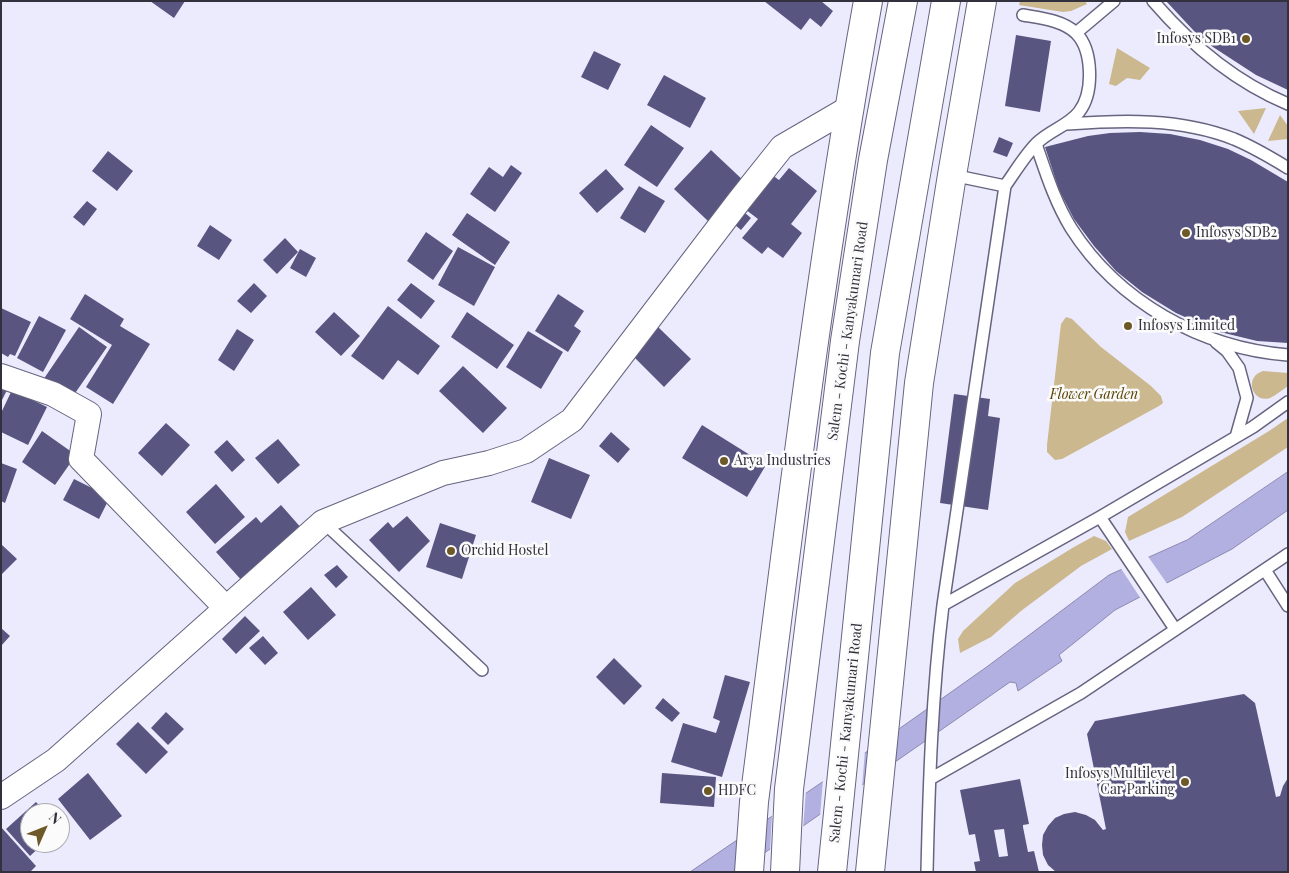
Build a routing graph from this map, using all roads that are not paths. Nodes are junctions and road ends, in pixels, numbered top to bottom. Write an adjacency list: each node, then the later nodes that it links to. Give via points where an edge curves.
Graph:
1 (868, 1): 10 (main road)
2 (903, 1): 34 (main road, Salem - Kochi - Kanyakumari Road, via 873,160 845,341 789,790)
3 (946, 1): 35 (main road, Salem - Kochi - Kanyakumari Road, via 885,353)
4 (982, 1): 14 (main road)
5 (1114, 1): 8 (lane)
6 (1153, 1): 9 (lane, via 1202,51)
7 (1023, 15): 8 (lane, via 1058,22)
8 (1076, 33): 11 (lane, via 1084,48 1090,82 1080,110)
9 (1288, 104)
10 (849, 108): 22 (street, via 782,147 572,420 526,451 443,473); 33 (main road, via 818,306 754,802)
11 (1067, 124): 12 (lane); 13 (lane, via 1175,123 1233,139)
12 (1036, 144): 15 (lane); 16 (lane, via 1056,198 1090,255 1138,301)
13 (1288, 168)
14 (952, 175): 15 (lane); 32 (main road, via 920,383)
15 (1005, 186): 25 (lane)
16 (1213, 340): 17 (lane); 20 (lane, via 1227,351 1239,368 1247,398)
17 (1288, 355)
18 (1, 376): 27 (street, via 53,394 88,414 81,459)
19 (1288, 402): 20 (lane)
20 (1236, 437): 21 (lane)
21 (1100, 517): 25 (lane); 28 (lane)
22 (323, 522): 27 (street); 29 (lane)
23 (1288, 554): 24 (lane)
24 (1265, 570): 26 (lane); 28 (lane)
25 (943, 605): 30 (lane)
26 (1288, 606)
27 (226, 608): 31 (street, via 56,760)
28 (1175, 628): 30 (lane, via 1081,693)
29 (482, 670)
30 (930, 779): 36 (lane)
31 (1, 798)
32 (870, 867)
33 (749, 872)
34 (785, 872)
35 (832, 872)
36 (927, 872)

